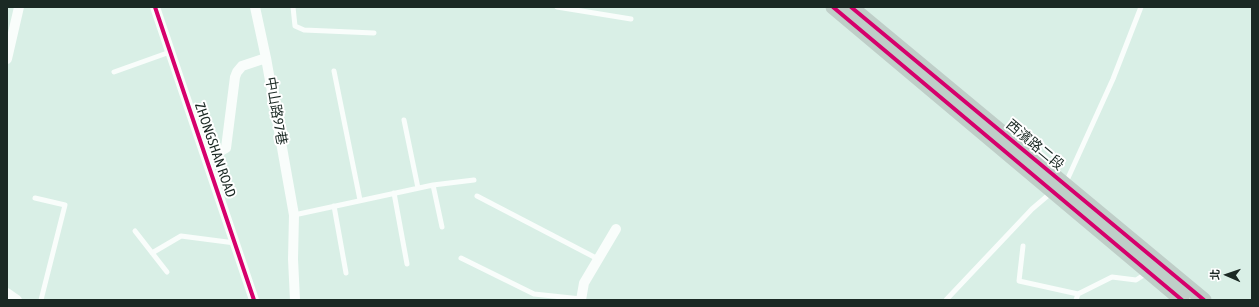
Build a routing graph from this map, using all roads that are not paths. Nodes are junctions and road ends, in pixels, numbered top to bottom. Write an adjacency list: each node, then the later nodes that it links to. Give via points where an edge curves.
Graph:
1 (19, 7): 13 (street)
2 (155, 7): 11 (street, ZHONGSHAN ROAD)
3 (255, 7): 12 (street, 中山路97巷)
4 (293, 7): 10 (lane, via 295,26 304,30)
5 (557, 7): 9 (lane)
6 (833, 7): 20 (main road, 西濱路二段)
7 (851, 7): 20 (main road, 西濱路二段)
8 (1141, 7): 20 (lane, via 1113,79 1068,178)
9 (631, 18)
10 (374, 33)
11 (170, 52): 15 (lane); 17 (street, ZHONGSHAN ROAD)
12 (266, 58): 17 (street, via 242,66 237,72 226,148); 27 (street, 中山路97巷)
13 (7, 59)
14 (334, 71): 25 (lane)
15 (114, 72)
16 (404, 120): 21 (lane)
17 (206, 159): 31 (street, ZHONGSHAN ROAD)
18 (474, 180): 19 (lane)
19 (433, 185): 21 (lane); 28 (lane)
20 (1058, 187): 38 (main road, 西濱路二段); 47 (lane, via 1032,209); 50 (main road, 西濱路二段)
21 (418, 188): 22 (lane)
22 (394, 193): 25 (lane); 36 (lane)
23 (477, 196): 35 (lane)
24 (35, 198): 43 (lane, via 65,205)
25 (360, 200): 26 (lane)
26 (334, 206): 27 (lane); 39 (lane)
27 (294, 215): 45 (street, 中山路97巷)
28 (442, 227)
29 (616, 229): 35 (street)
30 (135, 232): 33 (lane)
31 (235, 243): 33 (lane, via 181,236); 44 (street, ZHONGSHAN ROAD)
32 (1023, 246): 41 (lane, via 1019,281)
33 (152, 253): 37 (lane)
34 (460, 258): 46 (lane, via 534,294)
35 (598, 259): 46 (street, via 584,283)
36 (407, 264)
37 (167, 272)
38 (1149, 272): 41 (lane, via 1136,280 1112,277); 49 (main road, 西濱路二段)
39 (346, 273)
40 (7, 293): 42 (street)
41 (1078, 294): 48 (lane)
42 (17, 300)
43 (41, 300)
44 (254, 300)
45 (295, 300)
46 (581, 300)
47 (946, 300)
48 (1076, 300)
49 (1182, 300)
50 (1204, 300)

